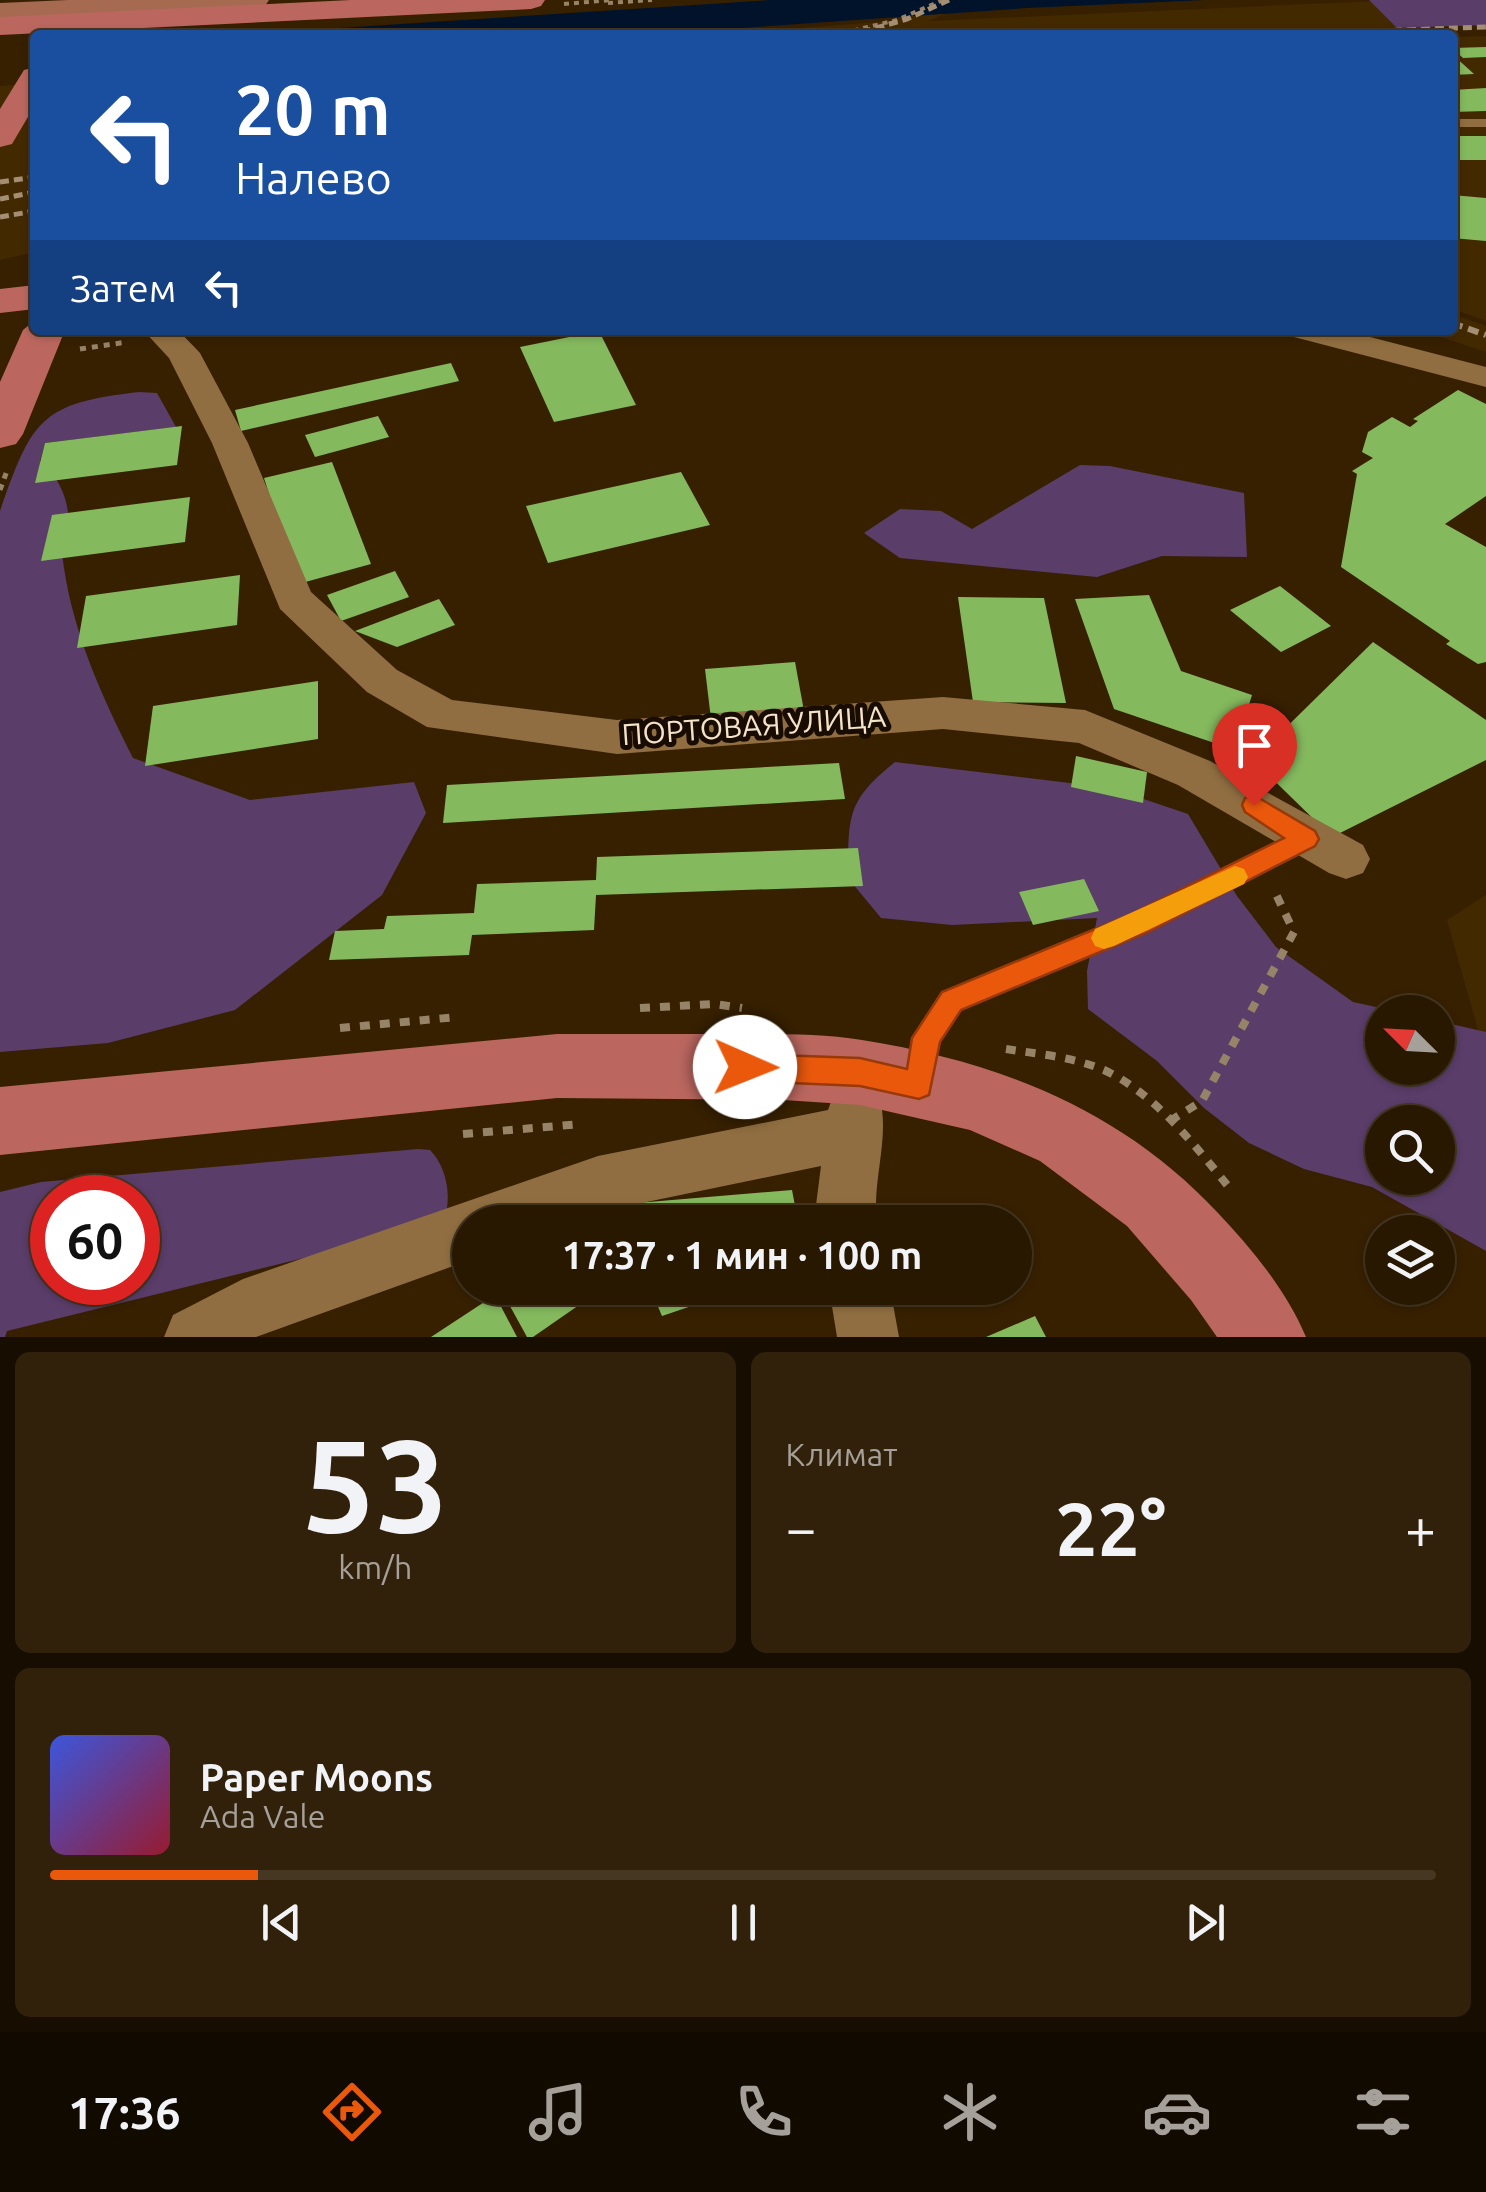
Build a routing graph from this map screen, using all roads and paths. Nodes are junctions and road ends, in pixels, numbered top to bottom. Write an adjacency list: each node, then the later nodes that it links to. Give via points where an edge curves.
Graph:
1 (42, 0): 15 (main road)
2 (80, 0): 12 (main road)
3 (174, 0): 8 (main road)
4 (255, 0): 8 (main road)
5 (502, 0): 11 (main road)
6 (531, 0): 9 (main road)
7 (943, 0): 13 (path)
8 (0, 10)
9 (30, 30)
10 (30, 30): 15 (main road)
11 (48, 30)
12 (63, 30)
13 (855, 30)
14 (30, 31): 15 (main road)
15 (3, 33)
16 (30, 86): 19 (main road)
17 (1458, 123): 18 (lane)
18 (1486, 123)
19 (0, 137)
20 (30, 298): 21 (main road)
21 (0, 301)
22 (42, 335): 26 (main road)
23 (163, 335): 27 (street, ПОРТОВАЯ УЛИЦА, via 182,352 230,443 294,599 382,681 443,715 617,737 943,712 1086,727 1194,772)
24 (1323, 335): 25 (street)
25 (1486, 378)
26 (0, 434)
27 (1306, 839): 28 (street, ПОРТОВАЯ УЛИЦА); 30 (lane, via 1138,924 952,1001)
28 (1346, 859)
29 (1268, 877): 32 (path, via 1294,932 1202,1102)
30 (878, 1096): 31 (main road, via 783,1067 557,1066); 35 (street); 36 (street); 41 (main road, via 975,1098 1066,1136 1154,1200 1220,1272)
31 (0, 1120)
32 (1170, 1121)
33 (595, 1123): 34 (path)
34 (458, 1135)
35 (538, 1205)
36 (845, 1205)
37 (452, 1236): 39 (street, via 242,1310)
38 (863, 1305): 40 (street)
39 (194, 1337)
40 (868, 1337)
41 (1265, 1337)

